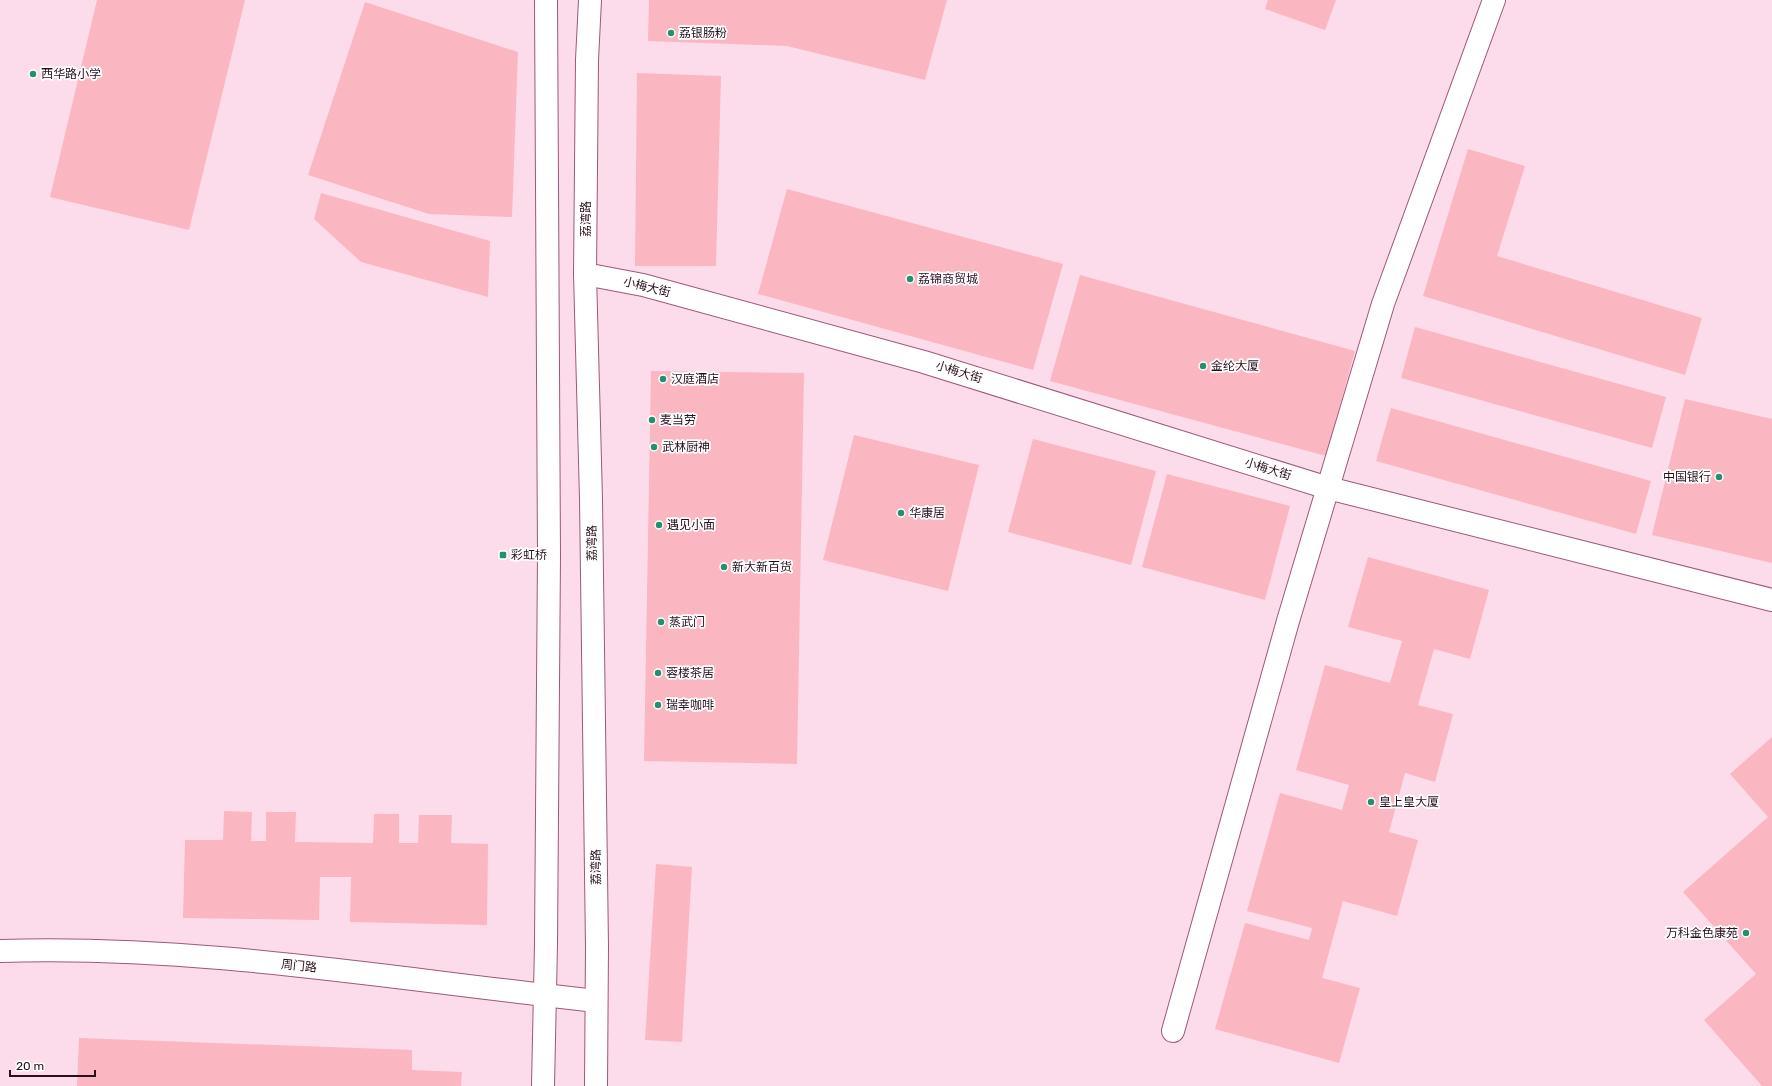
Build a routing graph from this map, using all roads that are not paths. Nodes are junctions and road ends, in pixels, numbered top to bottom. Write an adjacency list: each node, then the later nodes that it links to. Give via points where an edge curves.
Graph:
1 (546, 0): 8 (street, via 549,563)
2 (590, 0): 4 (street, 荔湾路)
3 (1494, 0): 5 (street, via 1383,304)
4 (585, 274): 5 (street, 小梅大街, via 643,285 924,362); 9 (street, 荔湾路, via 592,531)
5 (1328, 488): 6 (street, 小梅大街); 10 (street)
6 (1772, 600)
7 (0, 951): 8 (street, 周门路, via 42,950 206,957)
8 (544, 995): 9 (street, 周门路); 11 (street)
9 (596, 1001): 12 (street, 荔湾路)
10 (1173, 1031)
11 (543, 1086)
12 (596, 1086)

